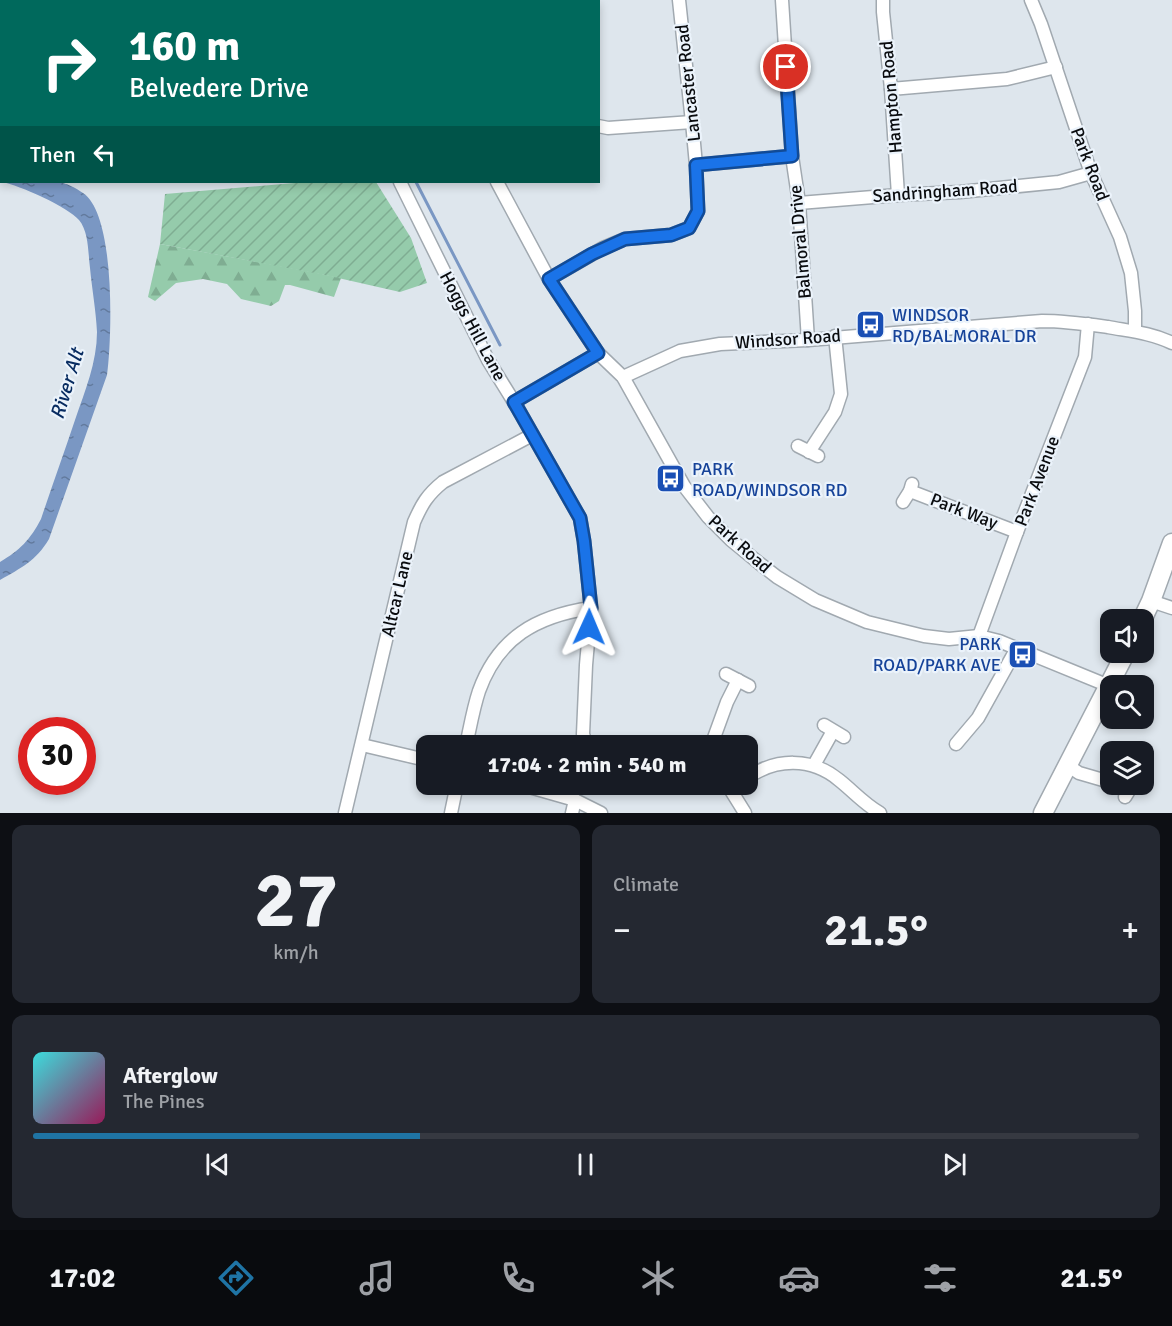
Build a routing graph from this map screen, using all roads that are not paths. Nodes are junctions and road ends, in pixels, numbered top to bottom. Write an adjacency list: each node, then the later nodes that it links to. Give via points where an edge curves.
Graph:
1 (144, 0): 2 (street)
2 (179, 0)
3 (679, 0): 9 (street, Lancaster Road)
4 (782, 0): 11 (street, Balmoral Drive)
5 (883, 0): 8 (street, Hampton Road)
6 (1032, 0): 7 (street, Park Road)
7 (1056, 67): 8 (street, via 1007,79); 13 (street, Park Road)
8 (891, 89): 16 (street, Hampton Road)
9 (692, 122): 10 (street); 12 (street, Lancaster Road)
10 (600, 126)
11 (792, 156): 12 (street); 17 (street, Balmoral Drive)
12 (696, 165): 18 (street, Lancaster Road, via 698,211 689,228 671,235 625,239)
13 (1091, 174): 16 (street, Sandringham Road, via 1059,182); 20 (street, Park Road, via 1120,237 1131,273)
14 (400, 183): 26 (street, Hoggs Hill Lane, via 488,360)
15 (498, 183): 18 (street, Park Road)
16 (898, 195): 17 (street, Sandringham Road)
17 (799, 203): 22 (street, Balmoral Drive)
18 (549, 279): 24 (street, Park Road)
19 (1088, 324): 20 (street, Windsor Road); 21 (street, Windsor Road, via 1042,321); 30 (street, Park Avenue, via 1085,357)
20 (1135, 331): 23 (street, Windsor Road)
21 (836, 336): 22 (street, Windsor Road); 28 (street, via 842,394 835,412)
22 (808, 340): 25 (street, Windsor Road, via 720,344 680,351)
23 (1172, 343)
24 (598, 353): 25 (street, Park Road); 26 (street)
25 (623, 377): 36 (street, Park Road, via 684,486 731,540 768,570 815,600 867,622 924,636)
26 (514, 402): 27 (street, Hoggs Hill Lane)
27 (532, 435): 33 (street, Hoggs Hill Lane, via 580,518); 46 (street, Altcar Lane, via 443,482 423,502 414,522)
28 (808, 452)
29 (903, 502): 30 (street, Park Way, via 911,487)
30 (1017, 532): 36 (street, Park Avenue)
31 (1172, 543): 32 (street)
32 (1151, 601): 34 (street); 35 (street)
33 (591, 608): 42 (street, via 529,627 503,649 493,660 478,694); 43 (street, Hoggs Hill Lane)
34 (1172, 608)
35 (1147, 609)
36 (979, 636): 37 (street, Park Road)
37 (1017, 648): 39 (street, Park Road); 45 (street, via 978,718)
38 (726, 674): 44 (street, via 743,683 727,702)
39 (1100, 682)
40 (1100, 703): 49 (street)
41 (834, 731): 48 (street)
42 (469, 735)
43 (583, 735)
44 (715, 735)
45 (956, 744)
46 (362, 745): 47 (street); 56 (street, Altcar Lane)
47 (416, 758)
48 (814, 765): 50 (street, via 788,762); 61 (street, via 833,775)
49 (1067, 765): 51 (street); 62 (street)
50 (758, 771)
51 (1100, 779)
52 (455, 795): 57 (street)
53 (558, 795): 55 (street)
54 (736, 795): 60 (street)
55 (576, 800): 58 (street); 59 (street)
56 (345, 813)
57 (451, 813)
58 (572, 813)
59 (601, 813)
60 (745, 813)
61 (880, 813)
62 (1043, 813)

